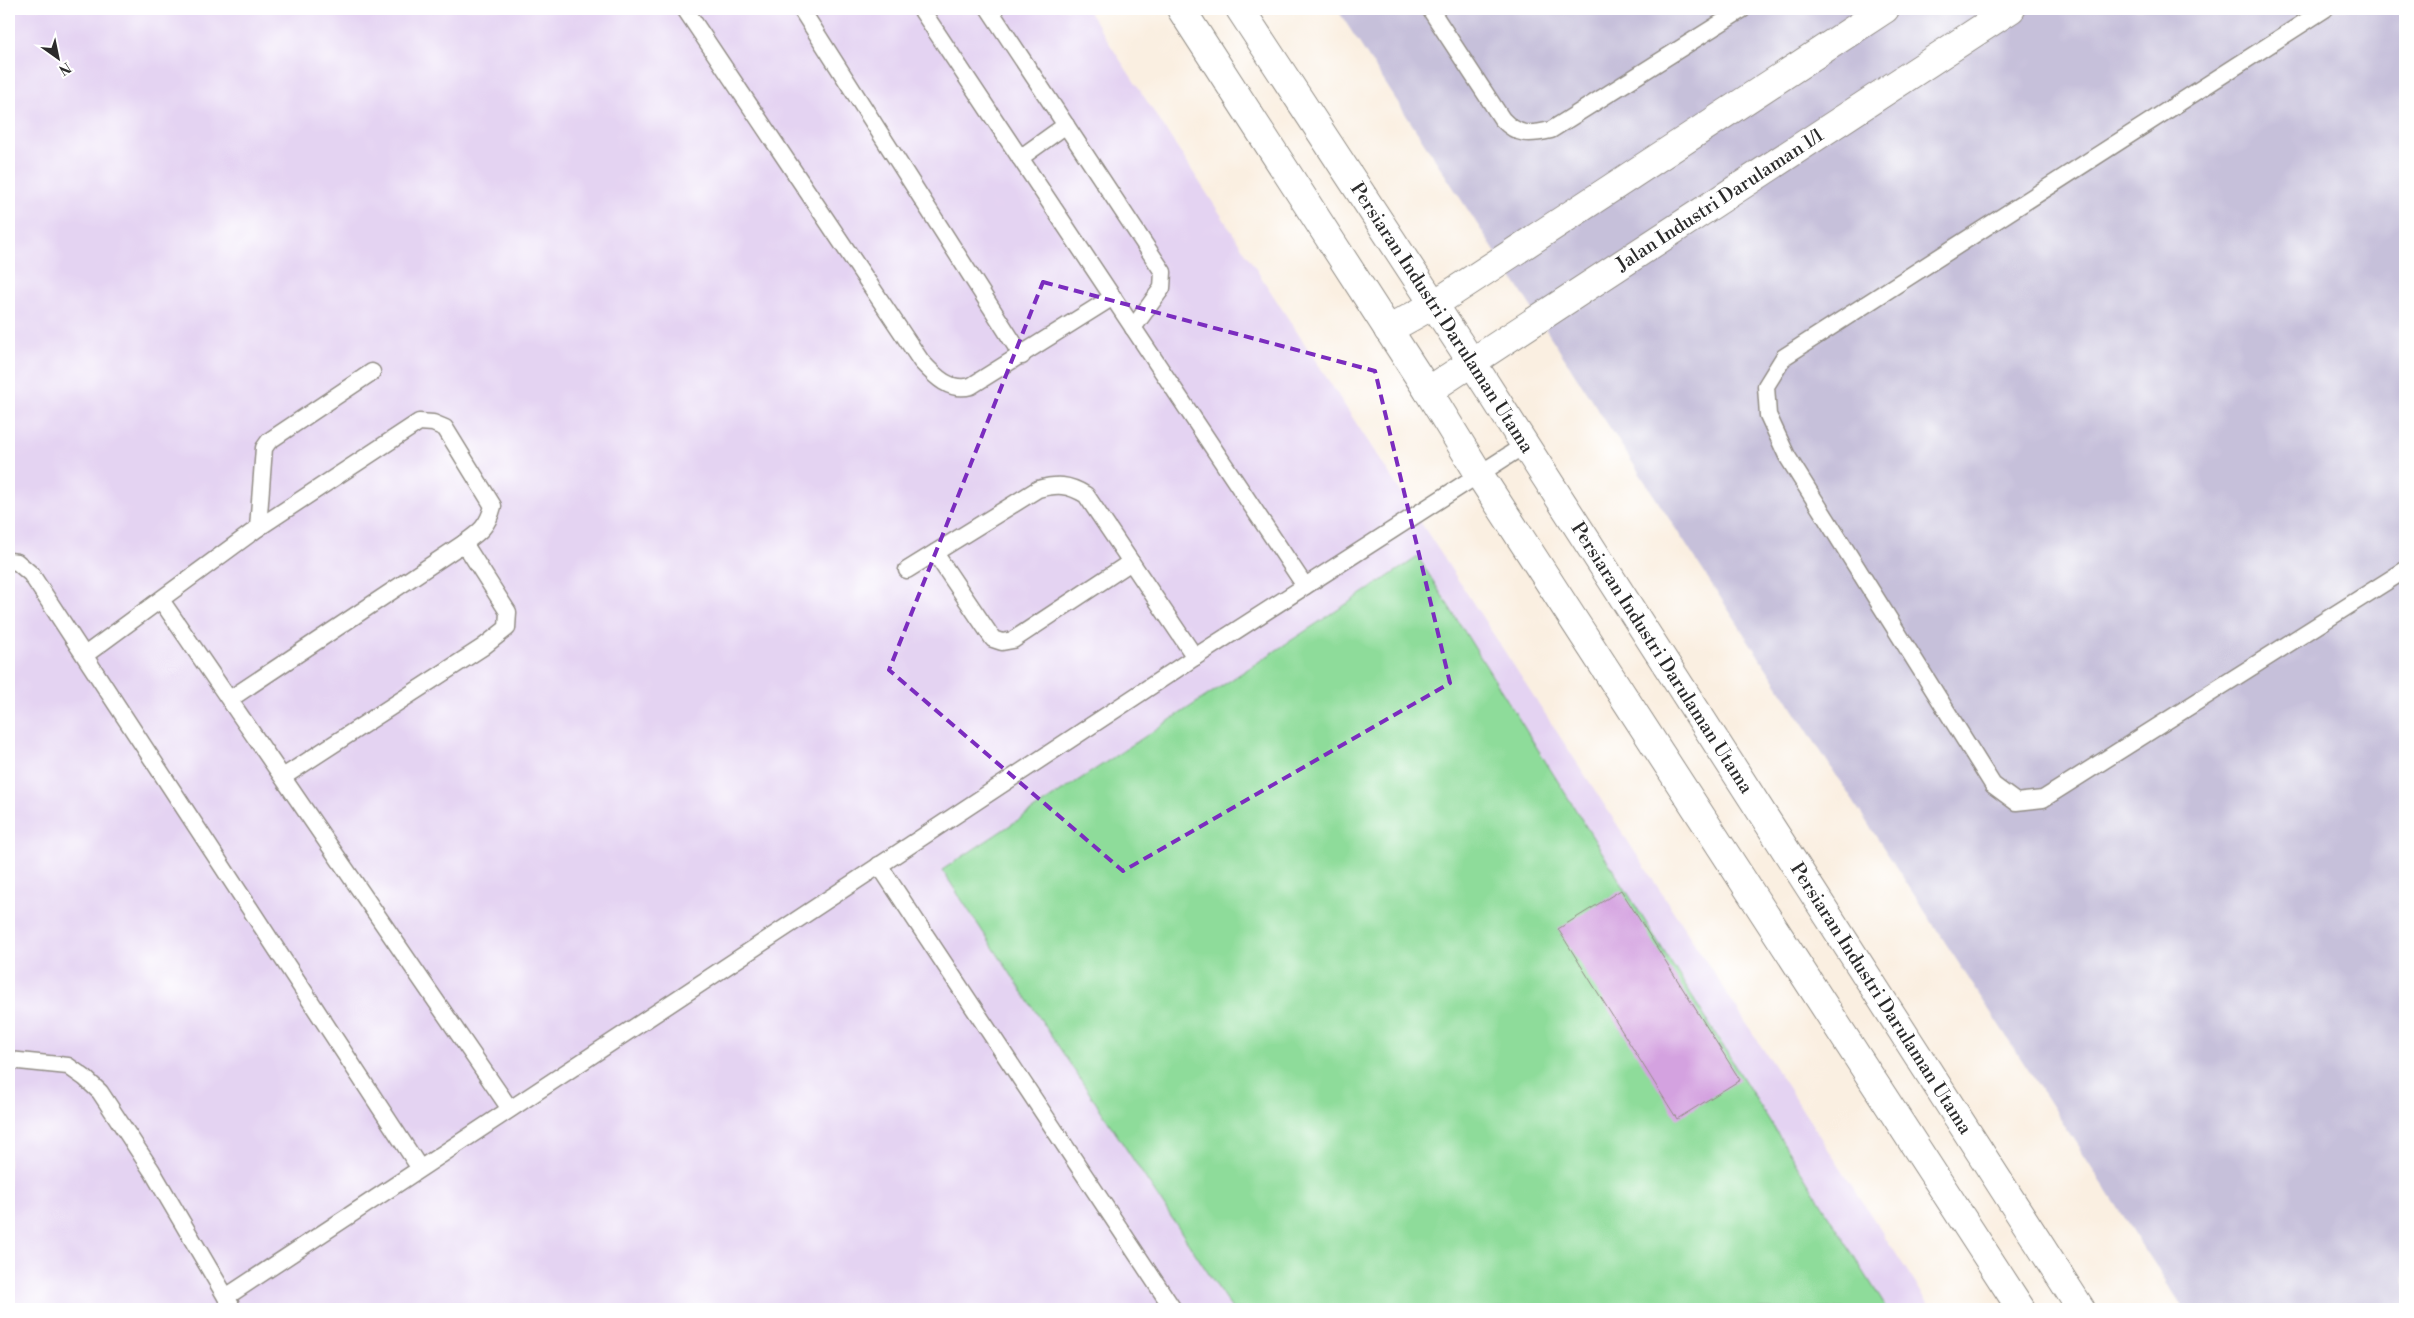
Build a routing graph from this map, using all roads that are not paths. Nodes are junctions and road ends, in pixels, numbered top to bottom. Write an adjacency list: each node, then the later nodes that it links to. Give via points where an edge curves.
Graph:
1 (685, 9): 18 (lane, via 921,361 934,375 961,389)
2 (802, 9): 18 (lane)
3 (921, 9): 13 (lane)
4 (989, 9): 12 (lane)
5 (1181, 9): 17 (street)
6 (1240, 9): 15 (street, Persiaran Industri Darulaman Utama)
7 (1430, 9): 8 (lane, via 1502,119 1512,130 1531,135 1551,130)
8 (1743, 9)
9 (1885, 9): 15 (street)
10 (2012, 9): 19 (street, Jalan Industri Darulaman 1/1)
11 (2325, 9): 30 (lane, via 1784,357 1766,386 1768,415 1786,456 1993,785 2016,802 2043,800)
12 (1066, 125): 13 (lane); 16 (lane, via 1163,272 1162,288)
13 (1020, 158): 14 (lane)
14 (1113, 297): 16 (lane); 18 (lane)
15 (1433, 305): 17 (street); 19 (street, Persiaran Industri Darulaman Utama)
16 (1133, 328): 31 (lane)
17 (1388, 330): 21 (street)
18 (1022, 356)
19 (1471, 361): 21 (street, Jalan Industri Darulaman 1/1); 22 (street, Persiaran Industri Darulaman Utama)
20 (372, 372): 24 (lane, via 269,441 264,448)
21 (1428, 391): 23 (street)
22 (1523, 446): 23 (lane); 44 (street, Persiaran Industri Darulaman Utama)
23 (1479, 474): 31 (lane); 43 (street)
24 (258, 528): 25 (lane, via 419,422 433,423 445,428 493,506 489,521); 32 (lane)
25 (464, 543): 35 (lane); 36 (lane, via 508,612 507,628)
26 (935, 553): 28 (lane, via 1038,490 1056,484 1072,487 1086,495); 28 (lane, via 992,638 1002,642 1013,640); 29 (lane)
27 (9, 561): 33 (lane, via 16,562 32,574)
28 (1131, 562): 34 (lane)
29 (907, 570)
30 (2405, 570)
31 (1305, 586): 34 (lane)
32 (161, 600): 33 (lane); 35 (lane)
33 (85, 655): 40 (lane)
34 (1195, 657): 37 (lane)
35 (230, 699): 36 (lane)
36 (283, 777): 39 (lane)
37 (879, 866): 39 (lane); 42 (lane)
38 (9, 1060): 41 (lane, via 68,1066 100,1092 152,1171)
39 (510, 1109): 40 (lane)
40 (419, 1167): 41 (lane)
41 (230, 1303)
42 (1173, 1309)
43 (2021, 1309)
44 (2080, 1309)

